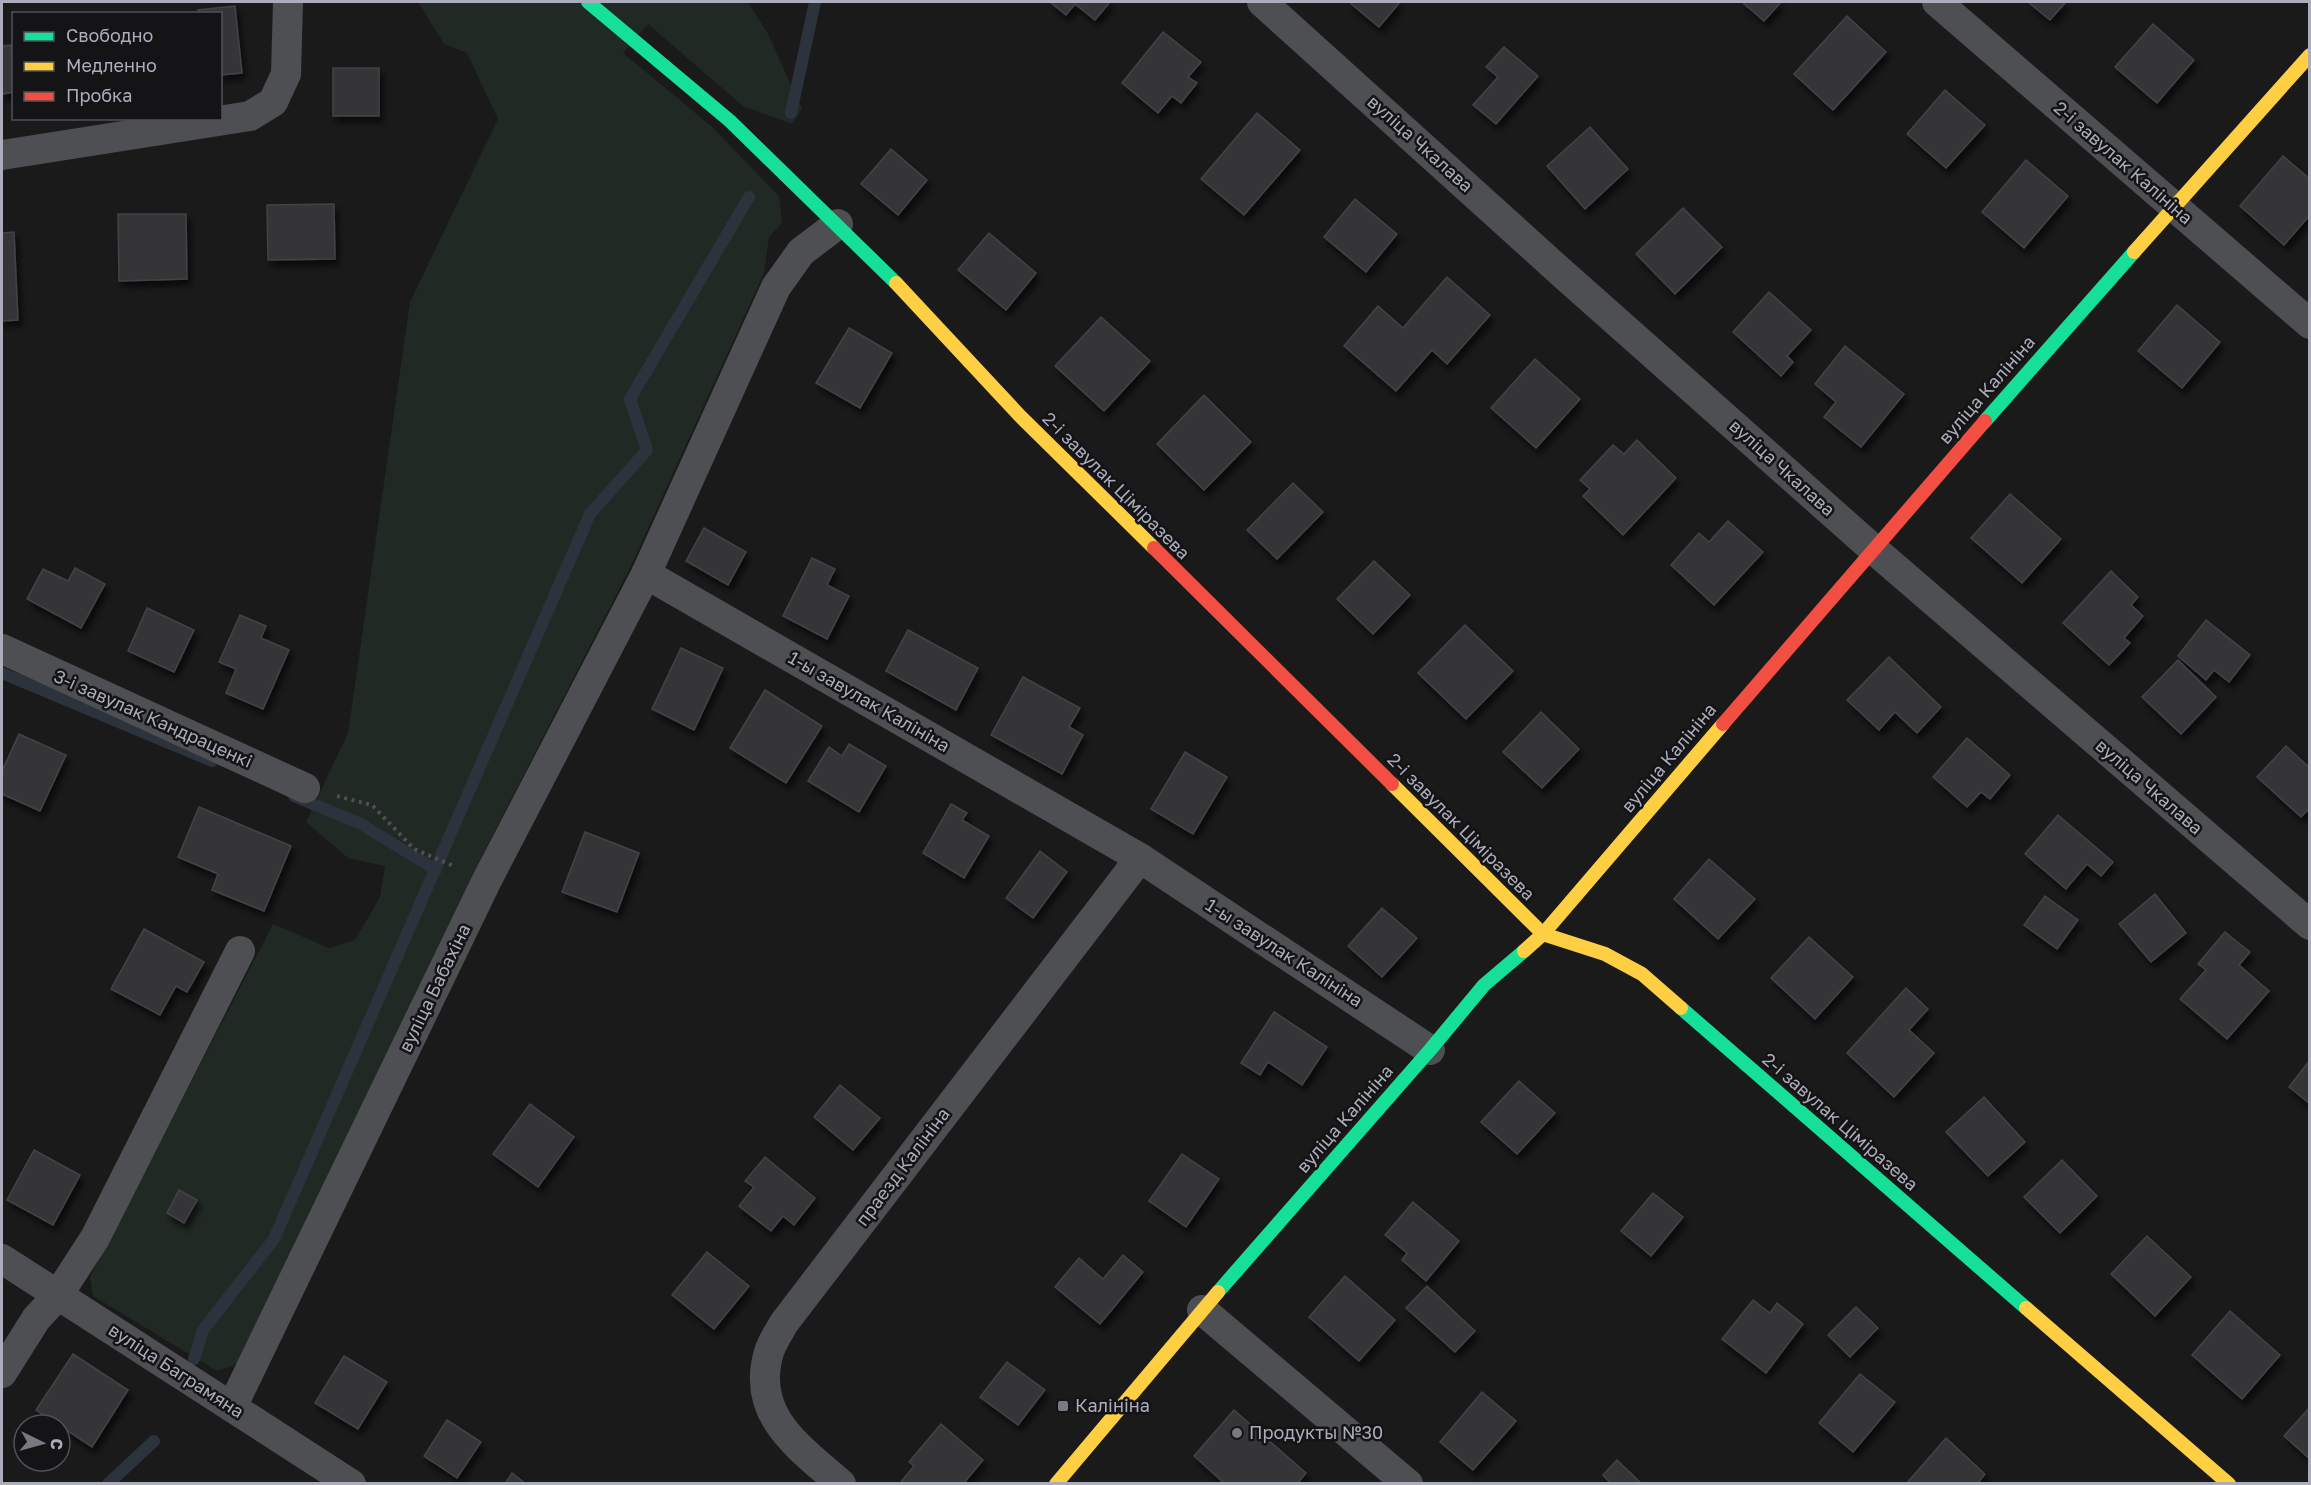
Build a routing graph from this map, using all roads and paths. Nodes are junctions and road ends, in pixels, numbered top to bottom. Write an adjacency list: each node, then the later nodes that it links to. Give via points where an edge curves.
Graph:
1 (288, 2): 6 (street, via 286,74 273,102 250,116)
2 (588, 2): 8 (street, 2-і завулак Ціміразева, via 730,121)
3 (1262, 2): 10 (street, вуліца Чкалава)
4 (1937, 2): 7 (street, 2-і завулак Калініна)
5 (2310, 55): 7 (street, вуліца Калініна)
6 (2, 155)
7 (2172, 206): 9 (street, 2-і завулак Калініна); 10 (street, вуліца Калініна)
8 (838, 224): 11 (street, via 801,252 776,287); 17 (street, 2-і завулак Ціміразева, via 1020,416)
9 (2310, 324)
10 (1872, 548): 16 (street, вуліца Чкалава); 17 (street, вуліца Калініна)
11 (646, 574): 14 (street, 1-ы завулак Калініна); 15 (street, вуліца Бабахіна)
12 (2, 649): 13 (street, 3-і завулак Кандраценкі)
13 (305, 788): 15 (path, via 372,805 414,849)
14 (1140, 858): 19 (street, 1-ы завулак Калініна); 26 (street, праезд Калініна, via 784,1323 774,1342 765,1385 773,1417 793,1442)
15 (487, 880): 24 (street, вуліца Бабахіна)
16 (2310, 925)
17 (1543, 934): 19 (street, вуліца Калініна, via 1484,985); 29 (street, 2-і завулак Ціміразева, via 1605,954 1642,974)
18 (240, 951): 21 (street, via 95,1238)
19 (1430, 1050): 22 (street, вуліца Калініна)
20 (2, 1258): 21 (street, вуліца Баграмяна)
21 (58, 1295): 23 (street, via 36,1319); 24 (street, вуліца Баграмяна)
22 (1202, 1310): 27 (street, вуліца Калініна); 28 (street)
23 (2, 1373)
24 (232, 1407): 25 (street, вуліца Баграмяна)
25 (351, 1484)
26 (841, 1484)
27 (1056, 1484)
28 (1408, 1484)
29 (2229, 1484)

